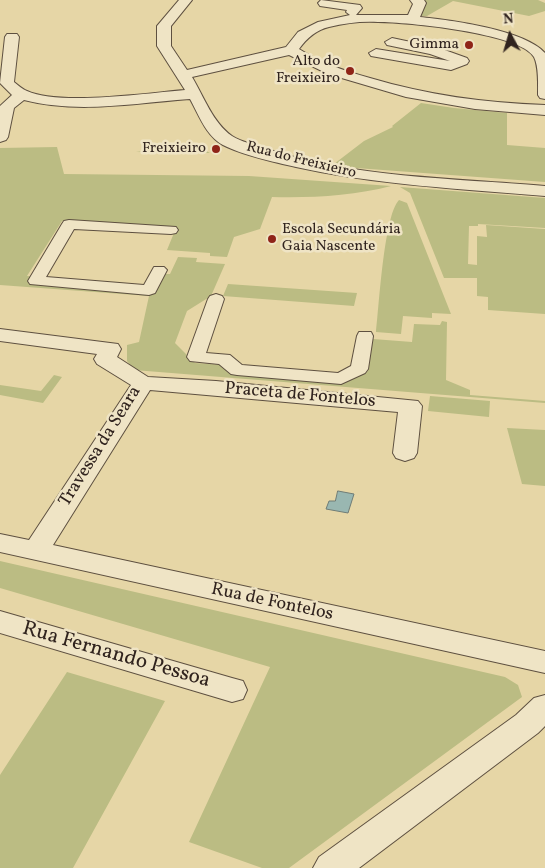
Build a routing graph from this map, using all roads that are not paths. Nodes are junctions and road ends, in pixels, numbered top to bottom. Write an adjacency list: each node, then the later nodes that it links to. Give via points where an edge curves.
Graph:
1 (186, 0): 11 (street, Rua do Freixieiro, via 164,26 163,34 164,46)
2 (416, 0): 5 (street, via 420,3)
3 (324, 3): 4 (street, via 356,8 352,12)
4 (356, 17): 5 (street); 8 (street, via 312,27 294,43)
5 (414, 19): 7 (street); 14 (street, via 453,24 530,47 541,56 545,67)
6 (12, 37): 13 (street, via 7,83)
7 (392, 42): 9 (street); 9 (street, via 462,61 451,66)
8 (291, 50): 10 (street, via 310,63); 11 (street)
9 (376, 53): 10 (street)
10 (331, 71): 15 (street, via 425,98)
11 (184, 75): 12 (street, Rua do Freixieiro)
12 (195, 94): 13 (street, via 85,102); 17 (street, Rua do Freixieiro, via 215,130 228,141 274,157 364,176)
13 (23, 95): 16 (street, via 11,99 6,106)
14 (545, 95)
15 (545, 110)
16 (0, 137)
17 (545, 191)
18 (171, 230): 19 (street, via 69,224 36,281 149,290)
19 (159, 270)
20 (216, 299): 22 (street, via 196,357 224,359 237,370 341,379 359,369)
21 (0, 335): 23 (street, Travessa da Seara, via 110,349 105,359)
22 (365, 336)
23 (143, 383): 24 (street, Praceta de Fontelos, via 410,406); 26 (street, Travessa da Seara)
24 (405, 453)
25 (0, 543): 26 (street, Rua de Fontelos)
26 (36, 551): 28 (street, Rua de Fontelos)
27 (0, 622): 29 (street, Rua Fernando Pessoa)
28 (545, 662)
29 (232, 690)
30 (545, 706): 31 (street, via 528,724)
31 (331, 868)

